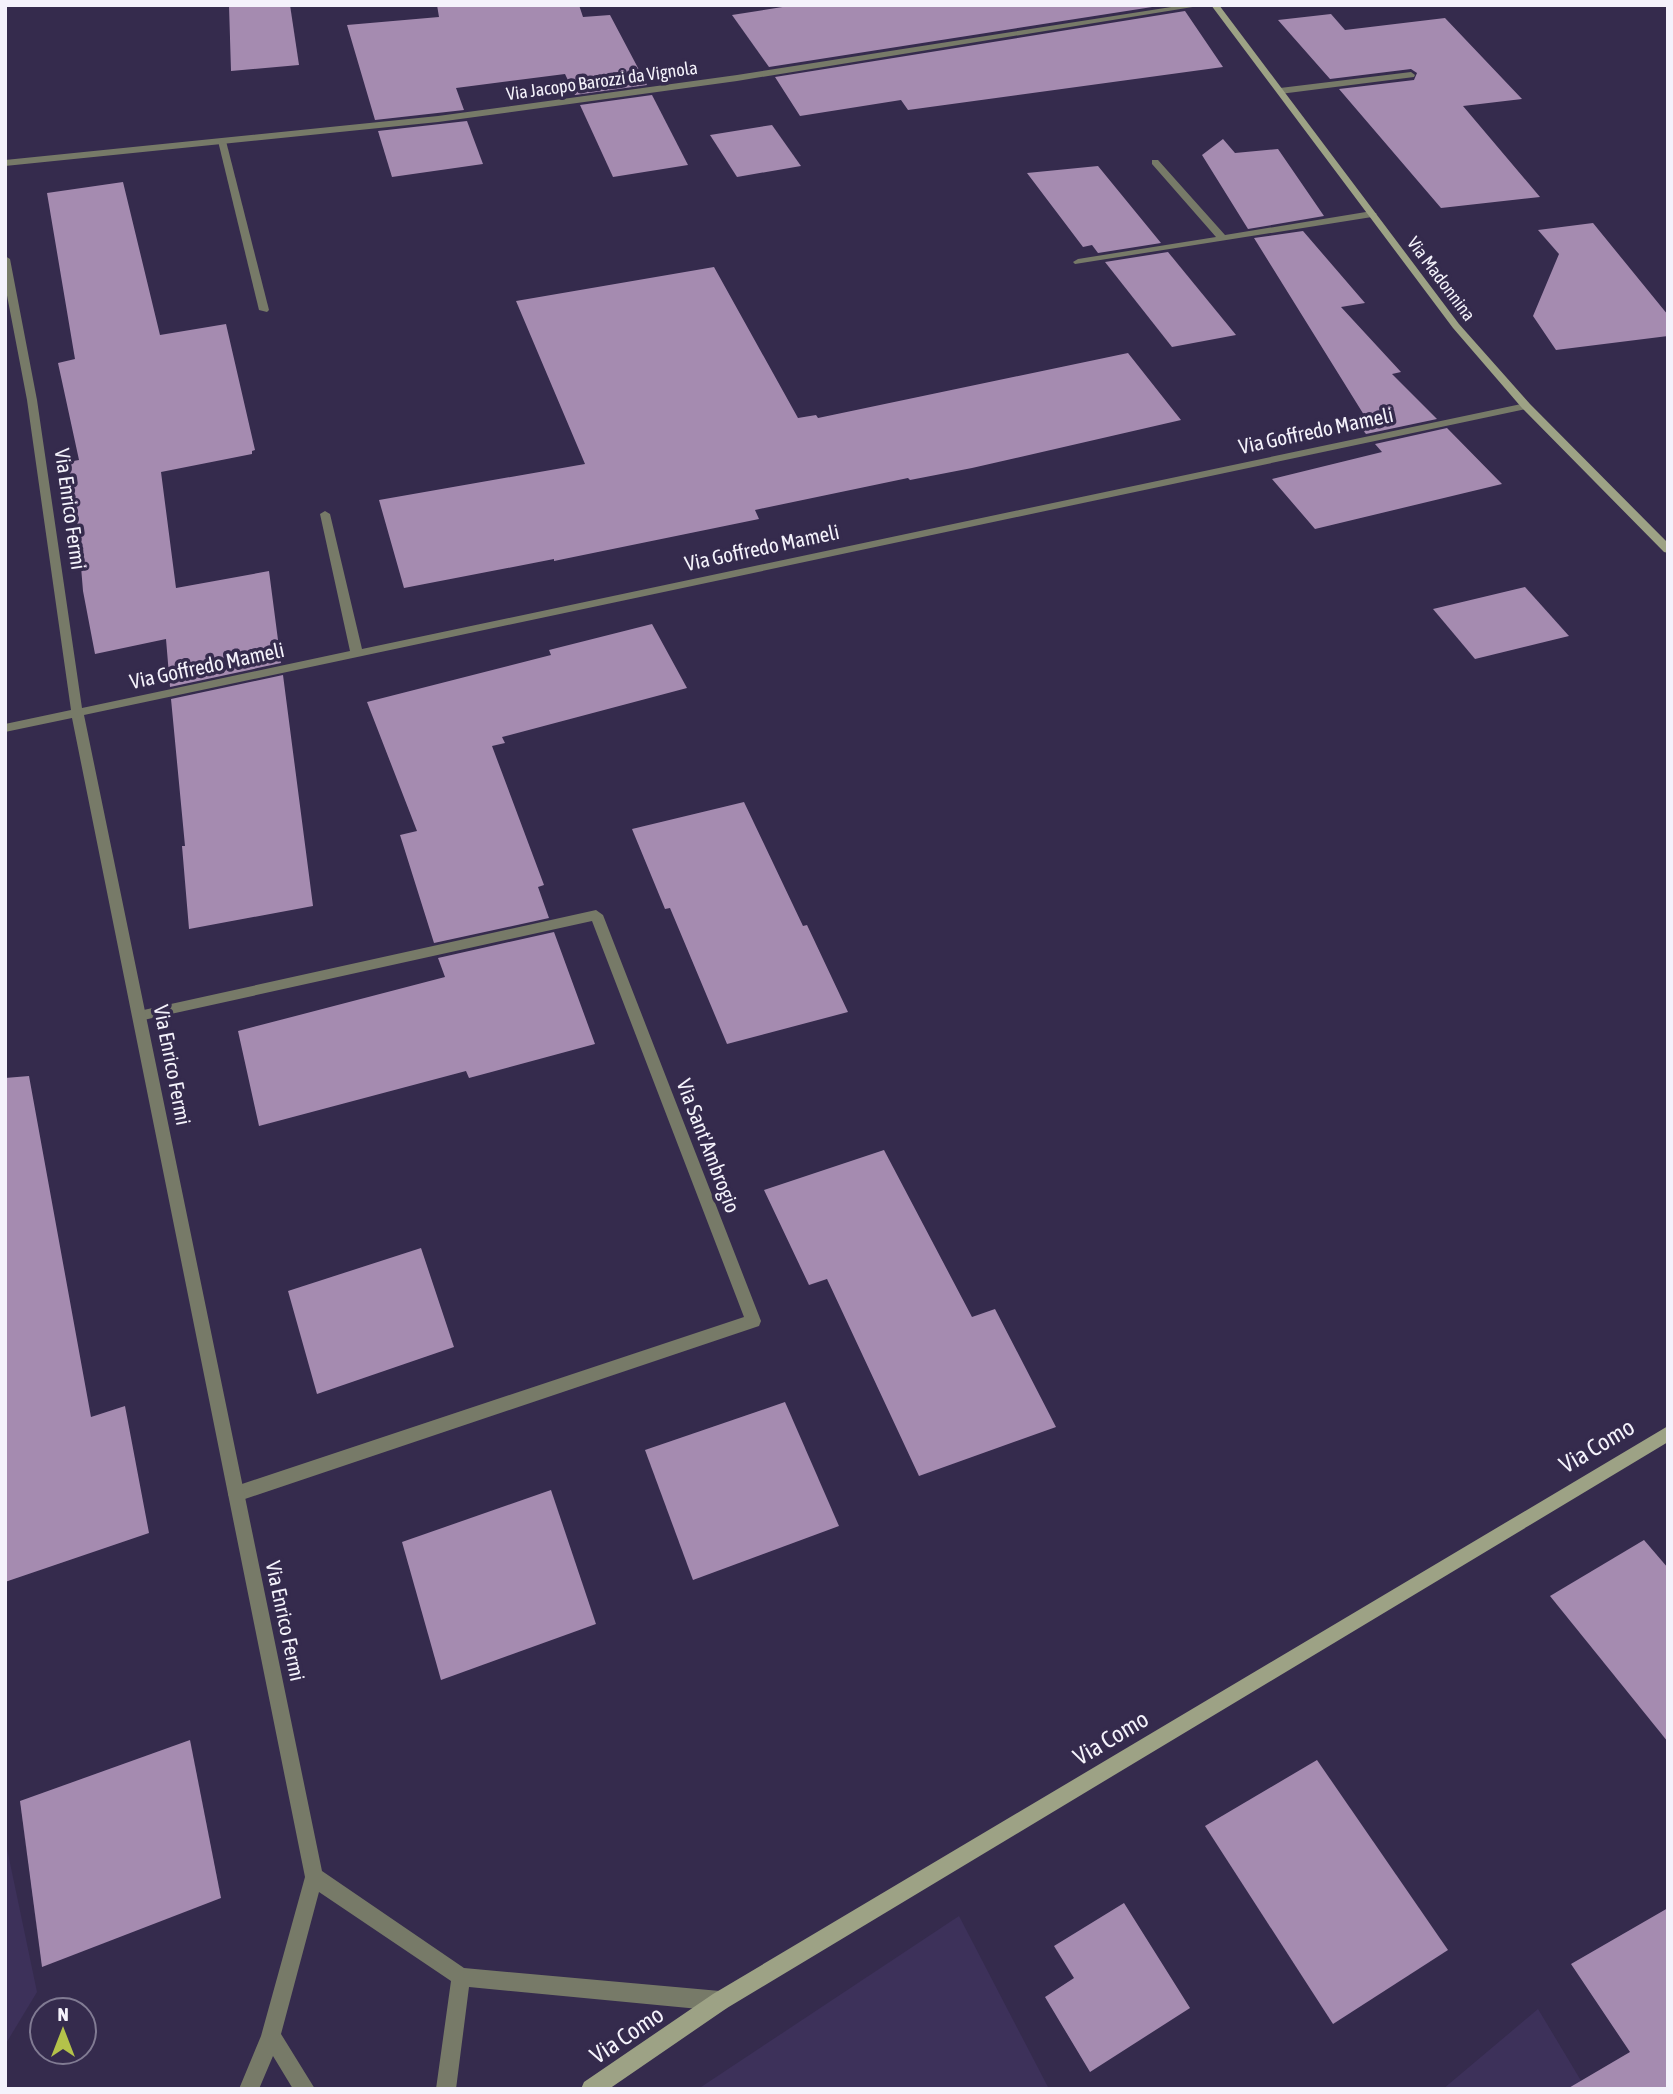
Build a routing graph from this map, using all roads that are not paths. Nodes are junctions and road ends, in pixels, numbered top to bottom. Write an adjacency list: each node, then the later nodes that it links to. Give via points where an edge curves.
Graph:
1 (1201, 5): 5 (street, Via Jacopo Barozzi da Vignola, via 723,80 438,119)
2 (1215, 5): 4 (street, Via Madonnina)
3 (1410, 75): 4 (street)
4 (1280, 91): 8 (street, Via Madonnina)
5 (222, 141): 7 (street, Via Jacopo Barozzi da Vignola); 12 (street)
6 (1155, 162): 9 (street)
7 (5, 163)
8 (1372, 214): 9 (street); 13 (street, Via Madonnina, via 1456,326)
9 (1222, 238): 11 (street)
10 (5, 260): 17 (street, Via Enrico Fermi, via 32,400)
11 (1077, 262)
12 (264, 310)
13 (1526, 406): 15 (street, Via Madonnina); 16 (street, Via Goffredo Mameli)
14 (325, 514): 16 (street)
15 (1668, 550)
16 (357, 654): 17 (street, Via Goffredo Mameli)
17 (77, 713): 18 (street, Via Goffredo Mameli); 19 (street, Via Enrico Fermi)
18 (5, 728)
19 (139, 1016): 21 (street, Via Enrico Fermi); 21 (street, Via Sant'Ambrogio, via 596,915 753,1321)
20 (1666, 1433): 24 (street, Via Como)
21 (236, 1494): 22 (street, Via Enrico Fermi)
22 (314, 1877): 23 (street); 25 (street, Via Enrico Fermi)
23 (461, 1977): 24 (street); 28 (street)
24 (720, 2001): 29 (street, Via Como)
25 (271, 2035): 26 (street, Via Enrico Fermi); 27 (street)
26 (249, 2089)
27 (305, 2089)
28 (446, 2089)
29 (591, 2089)

